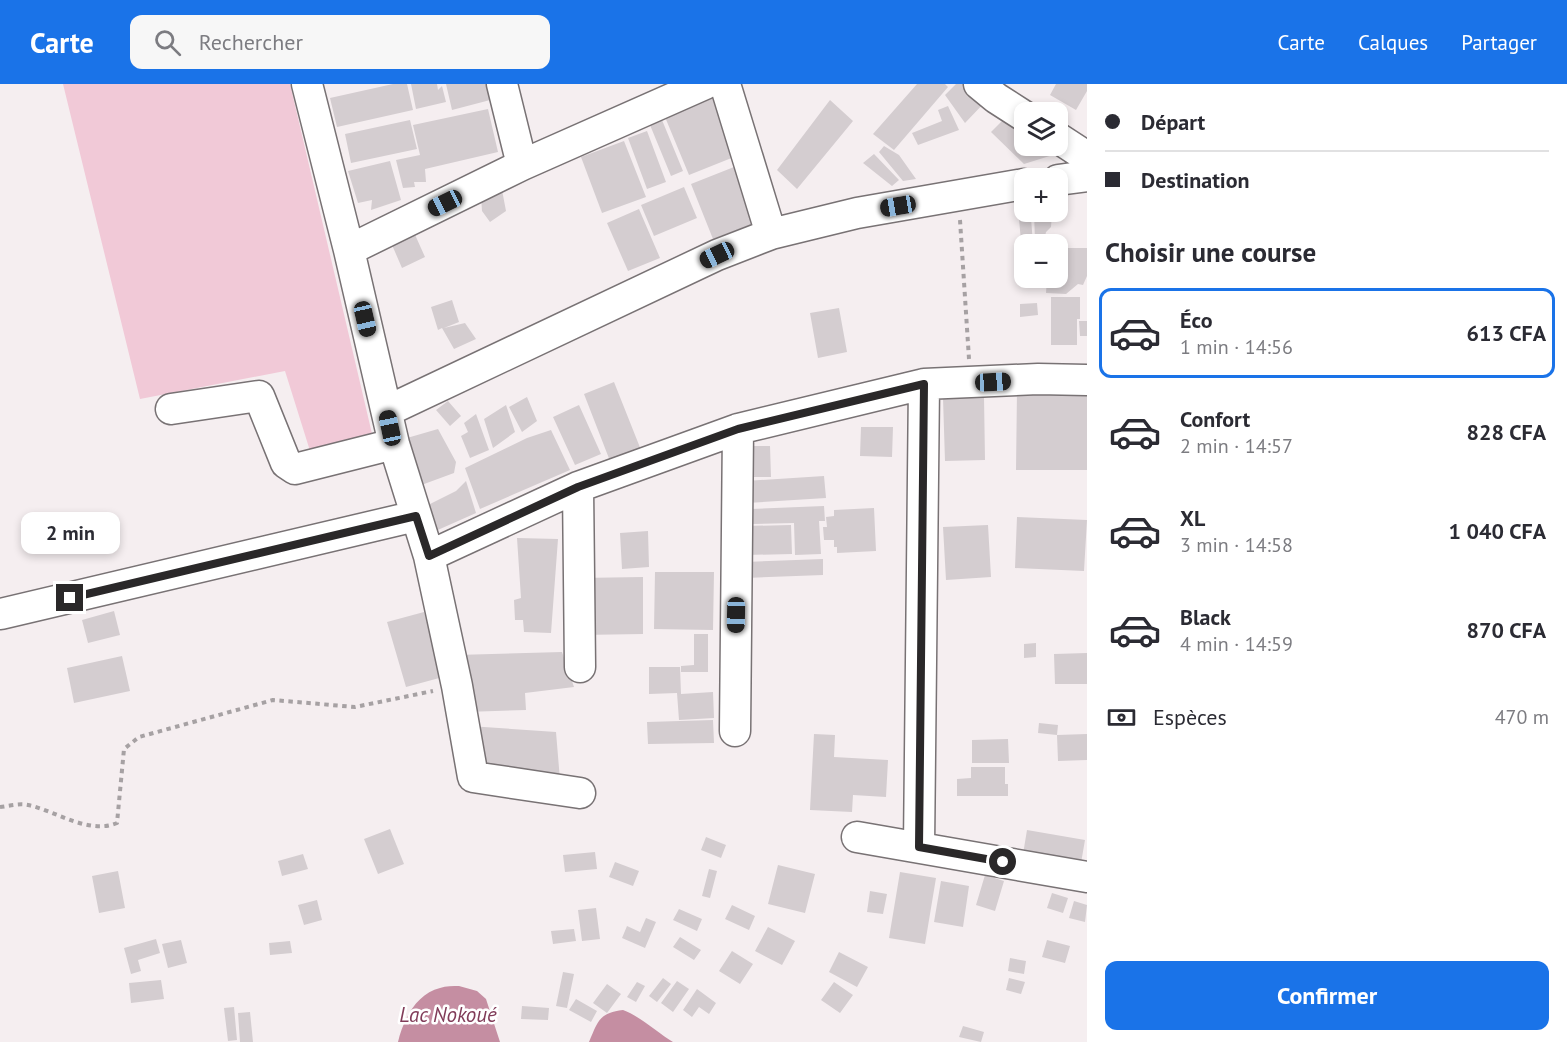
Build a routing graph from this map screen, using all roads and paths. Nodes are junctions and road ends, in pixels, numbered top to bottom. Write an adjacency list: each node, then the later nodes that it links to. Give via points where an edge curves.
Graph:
1 (307, 84): 15 (street)
2 (502, 84): 9 (street)
3 (705, 84): 9 (street)
4 (725, 84): 14 (street)
5 (979, 84): 6 (street)
6 (1014, 110)
7 (1068, 145): 8 (street)
8 (1087, 157)
9 (522, 165): 15 (street)
10 (1087, 176): 11 (street)
11 (1068, 179)
12 (1014, 186): 13 (street)
13 (958, 196): 14 (street, via 857,213); 17 (path)
14 (771, 234): 20 (street, via 717,255)
15 (349, 250): 20 (street)
16 (1087, 380): 17 (street)
17 (970, 383): 18 (street)
18 (924, 384): 21 (street); 33 (street)
19 (171, 409): 22 (street, via 259,396 286,463 295,469)
20 (387, 411): 22 (street)
21 (738, 429): 23 (street); 29 (street)
22 (394, 444): 24 (street)
23 (578, 487): 25 (street); 27 (street)
24 (416, 516): 25 (street); 26 (street)
25 (429, 556): 28 (street)
26 (1, 614)
27 (580, 667)
28 (457, 686): 30 (street, via 473,777); 31 (path, via 355,707 273,700 139,737 123,748 117,823 106,828 26,804)
29 (735, 731)
30 (580, 793)
31 (0, 807)
32 (857, 837): 33 (street)
33 (919, 847): 34 (street)
34 (1087, 878)

